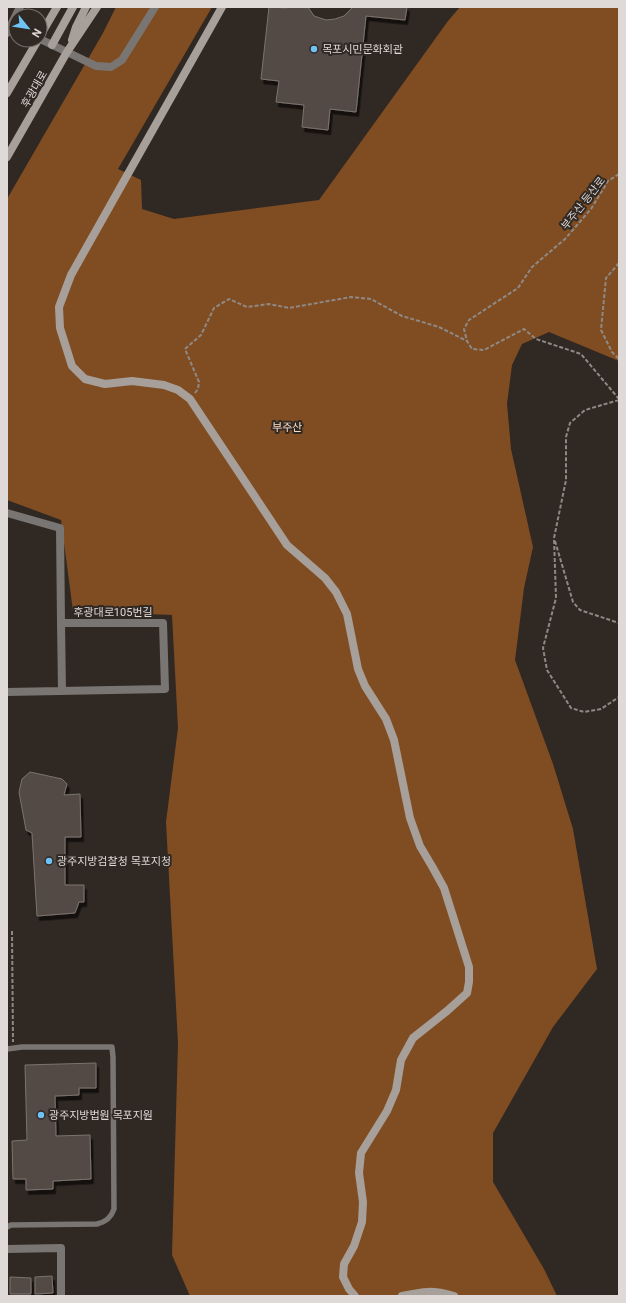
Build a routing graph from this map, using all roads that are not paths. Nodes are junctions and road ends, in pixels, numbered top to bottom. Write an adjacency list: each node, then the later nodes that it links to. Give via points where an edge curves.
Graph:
1 (57, 7): 7 (street)
2 (73, 7): 9 (street)
3 (86, 7): 11 (street, 후광대로)
4 (97, 7): 11 (street, 후광대로)
5 (154, 7): 11 (street, via 122,60 111,67 96,66)
6 (222, 7): 22 (street, via 71,275 59,307 60,328 72,366 85,379 105,384 132,382 164,385 178,390 190,399 286,545 325,578 336,592 346,614 358,669 365,686 386,719 394,740 410,818 420,846 444,888 469,967 467,993 413,1038 401,1060 396,1090 387,1111 361,1153 359,1173 363,1202 362,1222 354,1246 344,1264 343,1278)
7 (48, 22)
8 (48, 43): 9 (street)
9 (52, 45): 11 (street)
10 (34, 48): 12 (street, 후광대로)
11 (67, 52): 13 (street, 후광대로)
12 (7, 93)
13 (7, 157)
14 (7, 513): 15 (street, 후광대로105번길, via 60,528)
15 (61, 623): 16 (street, 후광대로105번길); 16 (street, 후광대로105번길, via 163,623 165,689)
16 (62, 691): 17 (street, 후광대로105번길)
17 (7, 692)
18 (10, 1048): 19 (lane, via 112,1047 114,1209 106,1221 97,1224)
19 (7, 1227)
20 (7, 1249): 21 (street, via 61,1248)
21 (61, 1296)
22 (355, 1296)
23 (402, 1296): 24 (street, via 439,1292)
24 (454, 1296)

